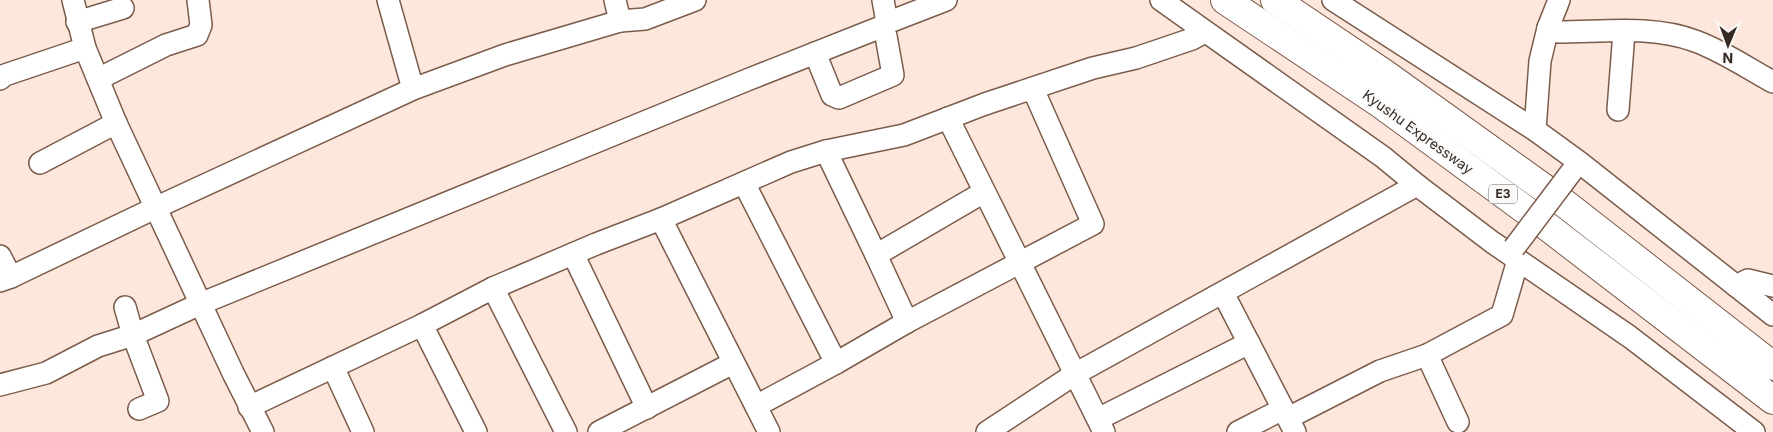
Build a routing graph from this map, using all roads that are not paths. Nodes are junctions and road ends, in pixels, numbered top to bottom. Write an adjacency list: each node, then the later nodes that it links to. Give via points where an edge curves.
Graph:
1 (72, 0): 15 (street)
2 (198, 0): 23 (street, via 201,25 197,35 166,45)
3 (388, 0): 25 (street)
4 (615, 0): 14 (street)
5 (695, 0): 14 (street, via 645,19)
6 (883, 0): 16 (street)
7 (946, 0): 16 (street)
8 (1161, 0): 18 (street)
9 (1225, 0): 63 (highway, Kyushu Expressway / E3, via 1378,102)
10 (1275, 0): 59 (highway, Kyushu Expressway / E3, via 1555,196)
11 (1333, 0): 30 (street)
12 (1559, 0): 17 (street)
13 (123, 8): 15 (street)
14 (620, 21): 25 (street, via 504,55)
15 (78, 22): 20 (street)
16 (884, 25): 21 (street); 21 (street, via 893,75 839,98 832,95)
17 (1548, 28): 19 (street, via 1558,32); 30 (street, via 1540,61)
18 (1205, 32): 26 (street, via 1155,52 1093,68); 35 (street, via 1382,156)
19 (1624, 32): 24 (street, via 1654,32 1695,41); 27 (street)
20 (85, 48): 22 (street, via 5,74); 23 (street)
21 (815, 53): 49 (street)
22 (0, 79)
23 (98, 79): 29 (street)
24 (1773, 82)
25 (413, 89): 37 (street)
26 (1033, 89): 28 (street); 43 (street, via 1093,224)
27 (1618, 110)
28 (948, 118): 31 (street, via 904,136); 36 (street)
29 (116, 122): 32 (street); 37 (street)
30 (1535, 130): 33 (street)
31 (826, 151): 34 (street); 41 (street)
32 (40, 163)
33 (1576, 166): 40 (street, bridge); 45 (street)
34 (744, 183): 38 (street); 58 (street)
35 (1417, 185): 40 (street); 48 (street)
36 (984, 192): 41 (street); 43 (street)
37 (155, 208): 44 (street); 49 (street)
38 (661, 219): 39 (street); 57 (street)
39 (573, 254): 47 (street); 66 (street)
40 (1514, 254): 56 (street, via 1502,315); 79 (street)
41 (876, 255): 52 (street)
42 (0, 256): 44 (street)
43 (1019, 262): 52 (street); 61 (street)
44 (6, 279)
45 (1736, 286): 46 (street, via 1748,280); 51 (street)
46 (1773, 286)
47 (493, 288): 53 (street); 74 (street)
48 (1223, 293): 55 (street); 61 (street)
49 (200, 304): 54 (street); 65 (street)
50 (125, 307): 54 (street)
51 (1773, 315)
52 (907, 322): 58 (street)
53 (422, 325): 60 (street); 73 (street)
54 (133, 335): 62 (street, via 98,346 46,373); 67 (street, via 158,401)
55 (1249, 343): 68 (street); 70 (street)
56 (1427, 354): 68 (street, via 1380,371); 69 (street)
57 (734, 363): 64 (street); 66 (street)
58 (836, 363): 64 (street)
59 (1773, 366)
60 (333, 367): 65 (street); 72 (street)
61 (1075, 374): 70 (street); 77 (street)
62 (0, 386)
63 (1773, 400)
64 (756, 406): 76 (street)
65 (249, 407): 71 (street)
66 (647, 408): 75 (street)
67 (139, 409)
68 (1289, 420): 78 (street)
69 (1458, 422)
70 (1101, 426)
71 (263, 432)
72 (363, 432)
73 (476, 432)
74 (566, 432)
75 (599, 432)
76 (769, 432)
77 (987, 432)
78 (1238, 432)
79 (1754, 432)

